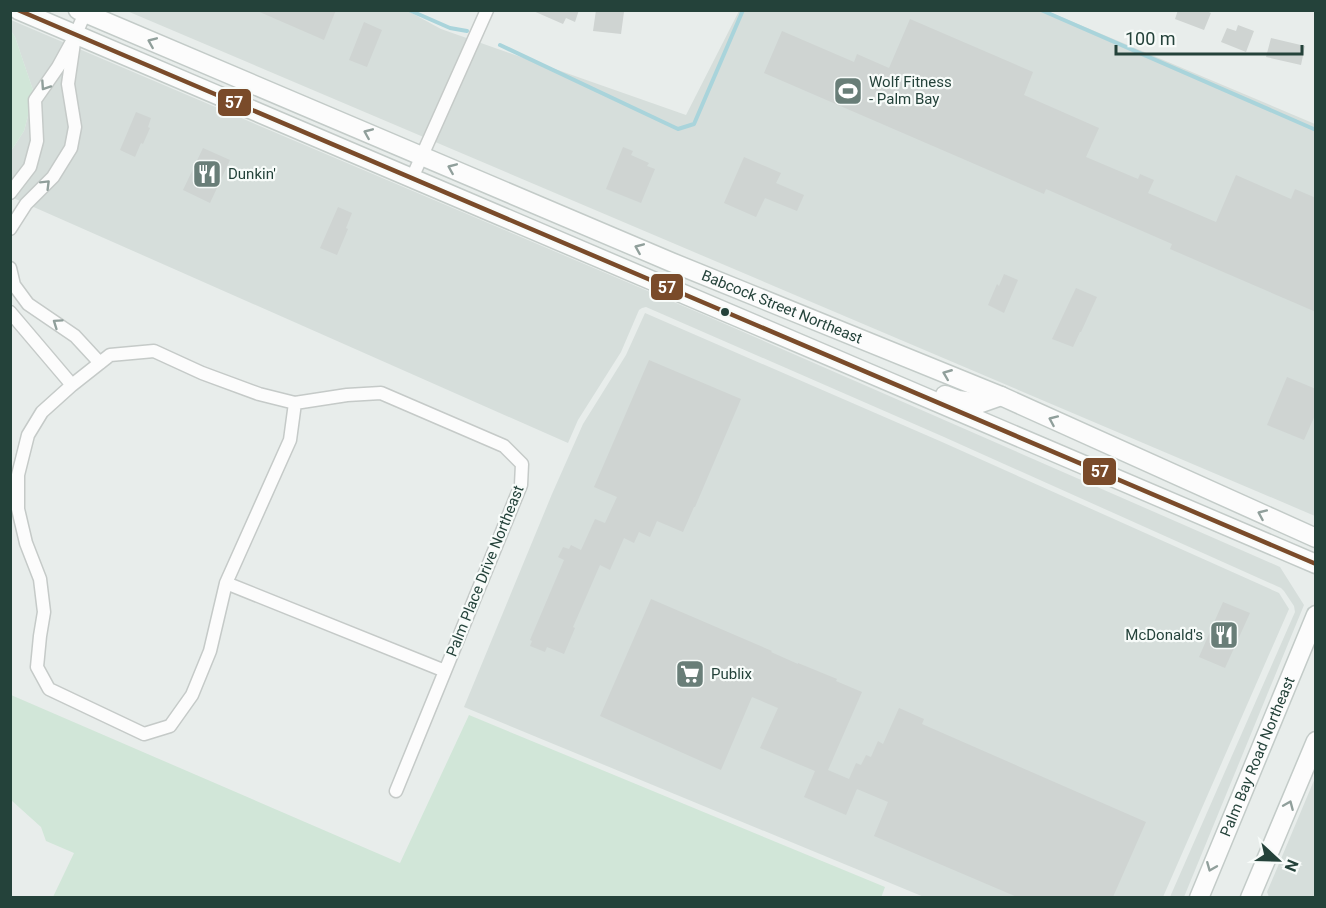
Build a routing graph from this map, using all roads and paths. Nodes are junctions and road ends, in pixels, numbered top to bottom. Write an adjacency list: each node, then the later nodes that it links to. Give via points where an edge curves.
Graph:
1 (18, 10): 4 (main road, Babcock Street Northeast)
2 (487, 10): 5 (street)
3 (81, 12): 4 (street); 5 (main road, Babcock Street Northeast, one-way to 3)
4 (75, 36): 6 (main road, Babcock Street Northeast); 7 (street, one-way to 7, via 35,100 37,141 30,167); 8 (street, one-way to 4, via 71,148 75,127 69,84)
5 (422, 156): 6 (street); 10 (main road, Babcock Street Northeast, one-way to 5)
6 (412, 178): 9 (main road, Babcock Street Northeast)
7 (10, 193)
8 (10, 230)
9 (613, 264): 10 (main road, via 657,274); 12 (main road, Babcock Street Northeast)
10 (678, 265): 13 (main road, Babcock Street Northeast)
11 (10, 268): 15 (street, one-way to 11, via 75,336 28,304 14,285)
12 (680, 292): 13 (main road, via 700,287 745,305); 16 (main road, Babcock Street Northeast)
13 (771, 302): 18 (main road, Babcock Street Northeast, one-way to 13)
14 (10, 312): 17 (street)
15 (100, 363): 17 (street, Palm Place Drive Northeast); 19 (street, Palm Place Drive Northeast, via 110,355 154,351 259,394)
16 (877, 376): 18 (main road, via 911,381 958,400 981,403); 21 (main road, Babcock Street Northeast)
17 (72, 385): 22 (street, Palm Place Drive Northeast, via 42,412 28,435 18,475 18,508 40,579 44,612 37,667 49,689 144,734 170,726 192,695 210,651)
18 (1001, 396): 20 (main road, Babcock Street Northeast, one-way to 18)
19 (296, 403): 22 (street, Palm Place Drive Northeast, via 290,440); 24 (street, Palm Place Drive Northeast, via 381,393 504,446 522,464 521,485)
20 (1316, 538)
21 (1316, 564)
22 (226, 582): 24 (street, Palm Place Drive Northeast)
23 (1316, 615): 27 (main road, Palm Bay Road Northeast, one-way to 27)
24 (445, 671): 26 (street, Palm Place Drive Northeast)
25 (1316, 741): 28 (main road, one-way to 25)
26 (396, 791)
27 (1199, 897)
28 (1250, 897)

